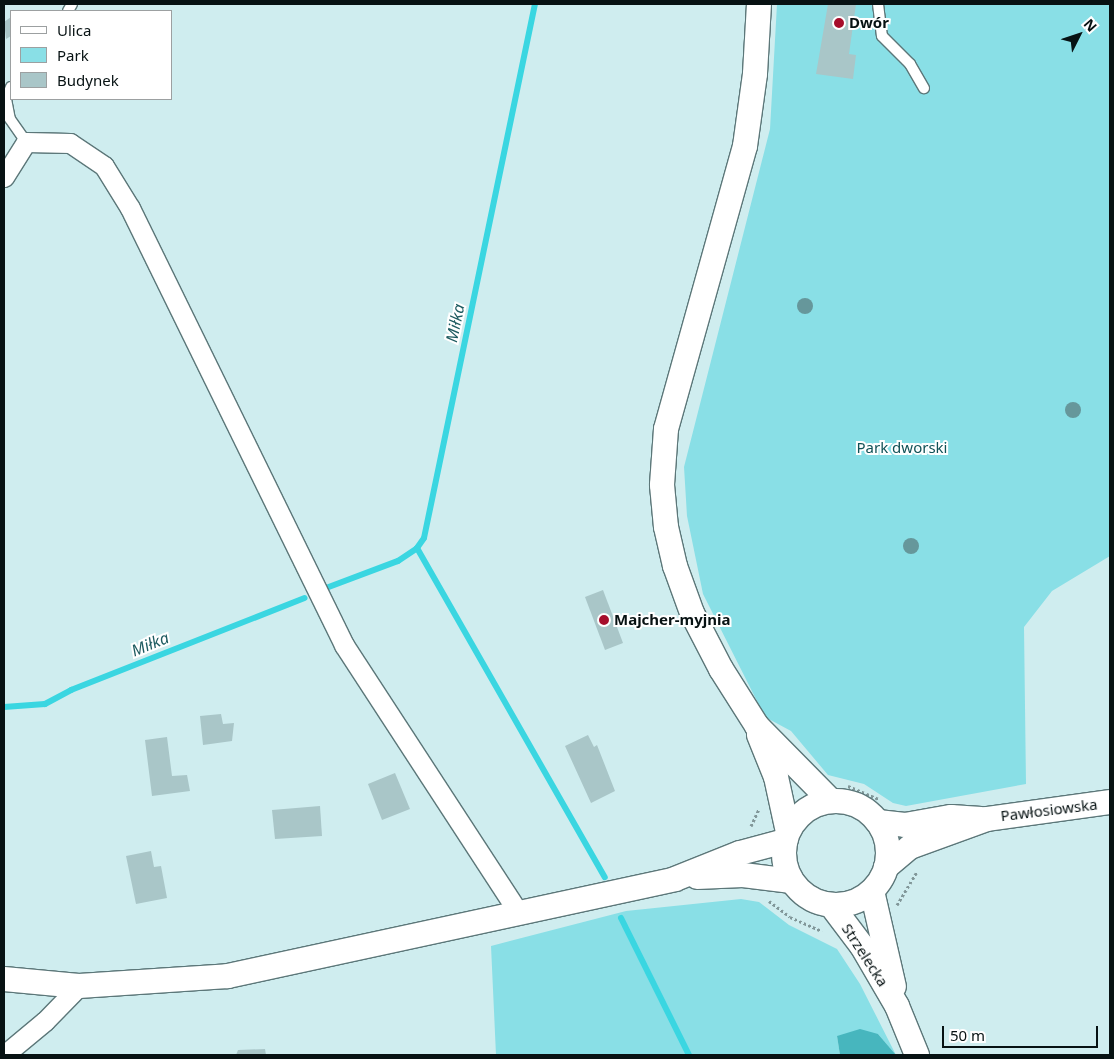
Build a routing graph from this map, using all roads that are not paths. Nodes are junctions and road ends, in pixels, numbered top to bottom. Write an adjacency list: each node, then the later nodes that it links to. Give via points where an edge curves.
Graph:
1 (759, 4): 7 (street, via 755,74 744,146 666,429 662,485 674,566 692,613)
2 (878, 4): 4 (lane, via 882,36 910,64)
3 (10, 88): 5 (lane, via 6,98 10,119)
4 (924, 88)
5 (26, 142): 6 (street); 18 (street, via 70,143 104,166 130,208 344,645)
6 (4, 177)
7 (757, 726): 8 (street); 12 (street, via 776,777)
8 (838, 793): 10 (street, via 857,805); 12 (street, via 810,808)
9 (1110, 802): 11 (street, Pawłosiowska)
10 (880, 812): 11 (street, Pawłosiowska, via 905,825 951,817); 13 (street, via 888,851)
11 (987, 819): 13 (street, Pawłosiowska, via 910,847)
12 (787, 836): 14 (street); 15 (street, via 785,862)
13 (886, 867): 16 (street)
14 (675, 879): 15 (street, via 743,875); 18 (street)
15 (792, 881): 17 (street, via 809,897)
16 (872, 891): 17 (street, via 860,899); 21 (street, Strzelecka)
17 (831, 905): 21 (street, Strzelecka, via 862,946)
18 (519, 913): 20 (street, via 228,976)
19 (4, 979): 20 (street)
20 (79, 986): 22 (street, via 45,1021)
21 (897, 1006): 23 (street, Strzelecka)
22 (4, 1055)
23 (917, 1055)

